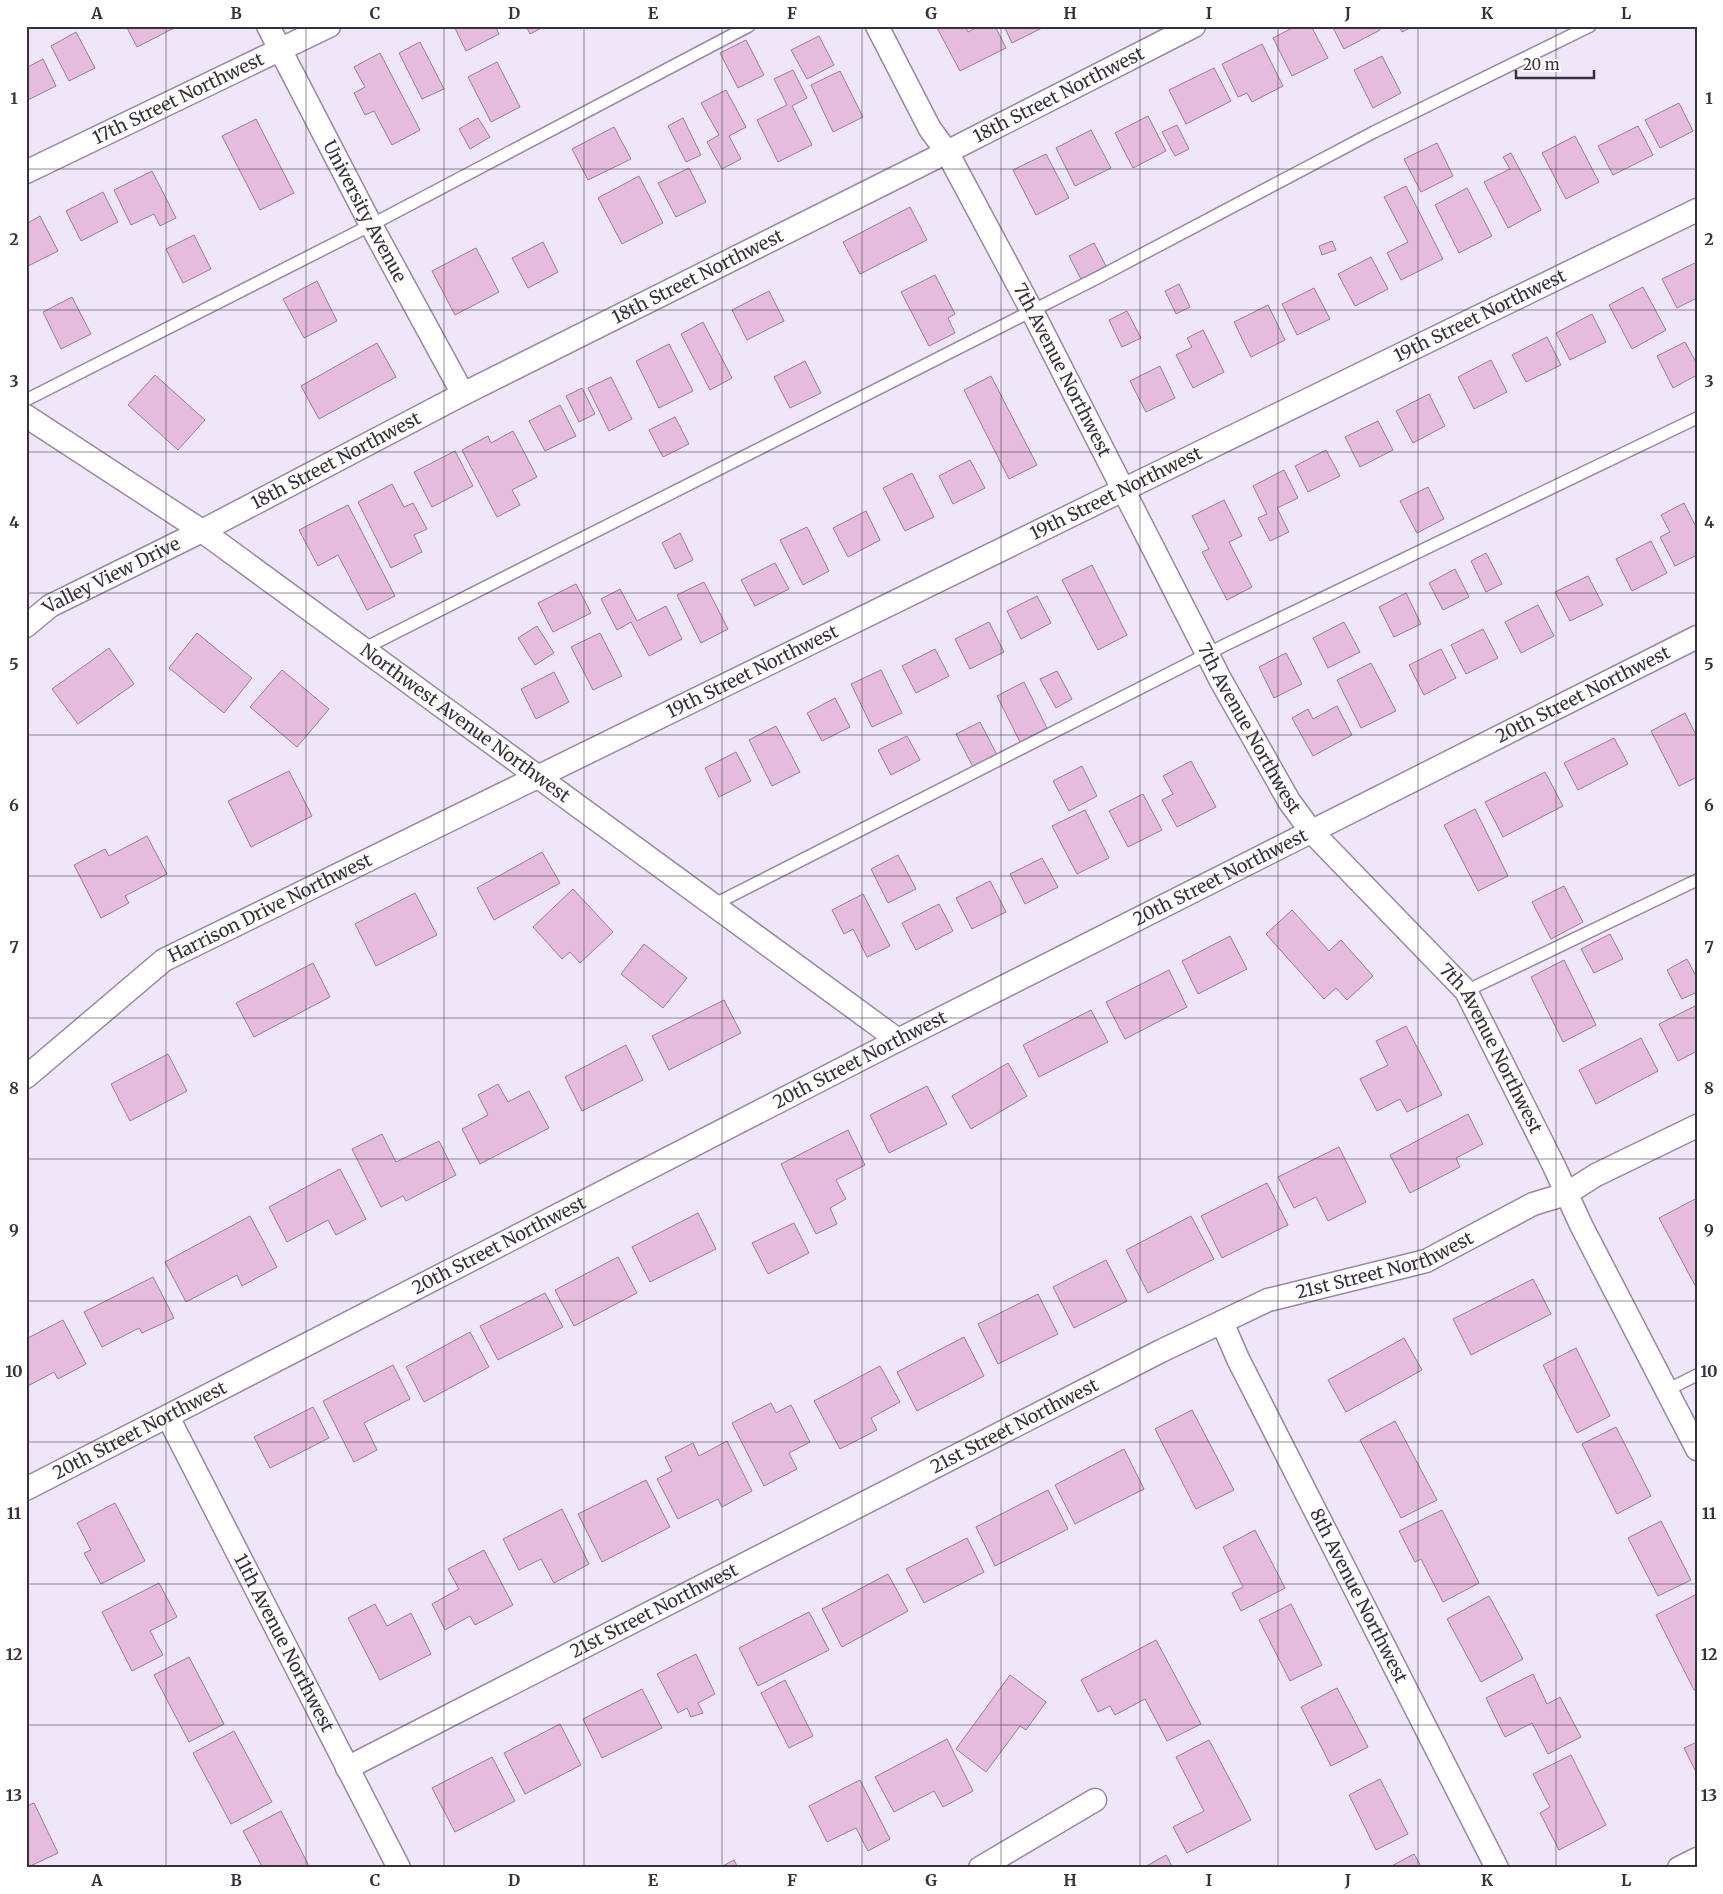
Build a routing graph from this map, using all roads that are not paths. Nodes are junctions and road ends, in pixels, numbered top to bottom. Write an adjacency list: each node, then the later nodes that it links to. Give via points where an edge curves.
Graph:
1 (268, 26): 7 (street, University Avenue)
2 (329, 26): 7 (street, 17th Street Northwest)
3 (750, 26): 11 (lane)
4 (877, 26): 8 (street, 7th Avenue Northwest, via 930,129)
5 (1194, 26): 8 (street, 18th Street Northwest)
6 (1590, 26): 12 (lane, via 1374,132)
7 (280, 51): 9 (street, 17th Street Northwest); 11 (street, University Avenue)
8 (948, 152): 12 (street, 7th Avenue Northwest); 13 (street, 18th Street Northwest)
9 (26, 172)
10 (1697, 210): 17 (street, 19th Street Northwest)
11 (371, 225): 13 (street, University Avenue); 14 (lane)
12 (1032, 311): 17 (street, 7th Avenue Northwest); 21 (lane)
13 (463, 394): 18 (street, 18th Street Northwest)
14 (26, 400)
15 (26, 416): 18 (street, Northwest Avenue Northwest)
16 (1697, 418): 22 (lane)
17 (1123, 490): 22 (street, 7th Avenue Northwest); 23 (street, 19th Street Northwest)
18 (202, 532): 19 (street, Valley View Drive, via 50,606); 21 (street, Northwest Avenue Northwest)
19 (26, 626)
20 (1697, 637): 24 (street, 20th Street Northwest)
21 (363, 649): 23 (street, Northwest Avenue Northwest)
22 (1207, 654): 24 (street, 7th Avenue Northwest, via 1289,801); 26 (lane)
23 (537, 777): 26 (street, Northwest Avenue Northwest); 29 (street, Harrison Drive Northwest, via 164,960)
24 (1311, 831): 27 (street, 7th Avenue Northwest); 28 (street, 20th Street Northwest)
25 (1697, 880): 27 (lane)
26 (714, 905): 28 (street, Northwest Avenue Northwest)
27 (1466, 991): 31 (street, 7th Avenue Northwest)
28 (898, 1040): 35 (street, 20th Street Northwest)
29 (26, 1076)
30 (1697, 1126): 31 (street, 21st Street Northwest, via 1596,1174)
31 (1566, 1194): 32 (street, 21st Street Northwest, via 1533,1204 1426,1261 1268,1300); 34 (street, 7th Avenue Northwest)
32 (1222, 1322): 38 (street, 21st Street Northwest); 43 (street, 8th Avenue Northwest)
33 (1697, 1375): 34 (lane)
34 (1667, 1390): 36 (street, 7th Avenue Northwest)
35 (168, 1417): 37 (street, 20th Street Northwest); 38 (street, 11th Avenue Northwest)
36 (1697, 1449)
37 (26, 1490)
38 (347, 1768): 41 (street, 11th Avenue Northwest)
39 (1095, 1800): 42 (street)
40 (1697, 1859): 44 (street)
41 (399, 1868)
42 (980, 1868)
43 (1497, 1868)
44 (1679, 1868)

